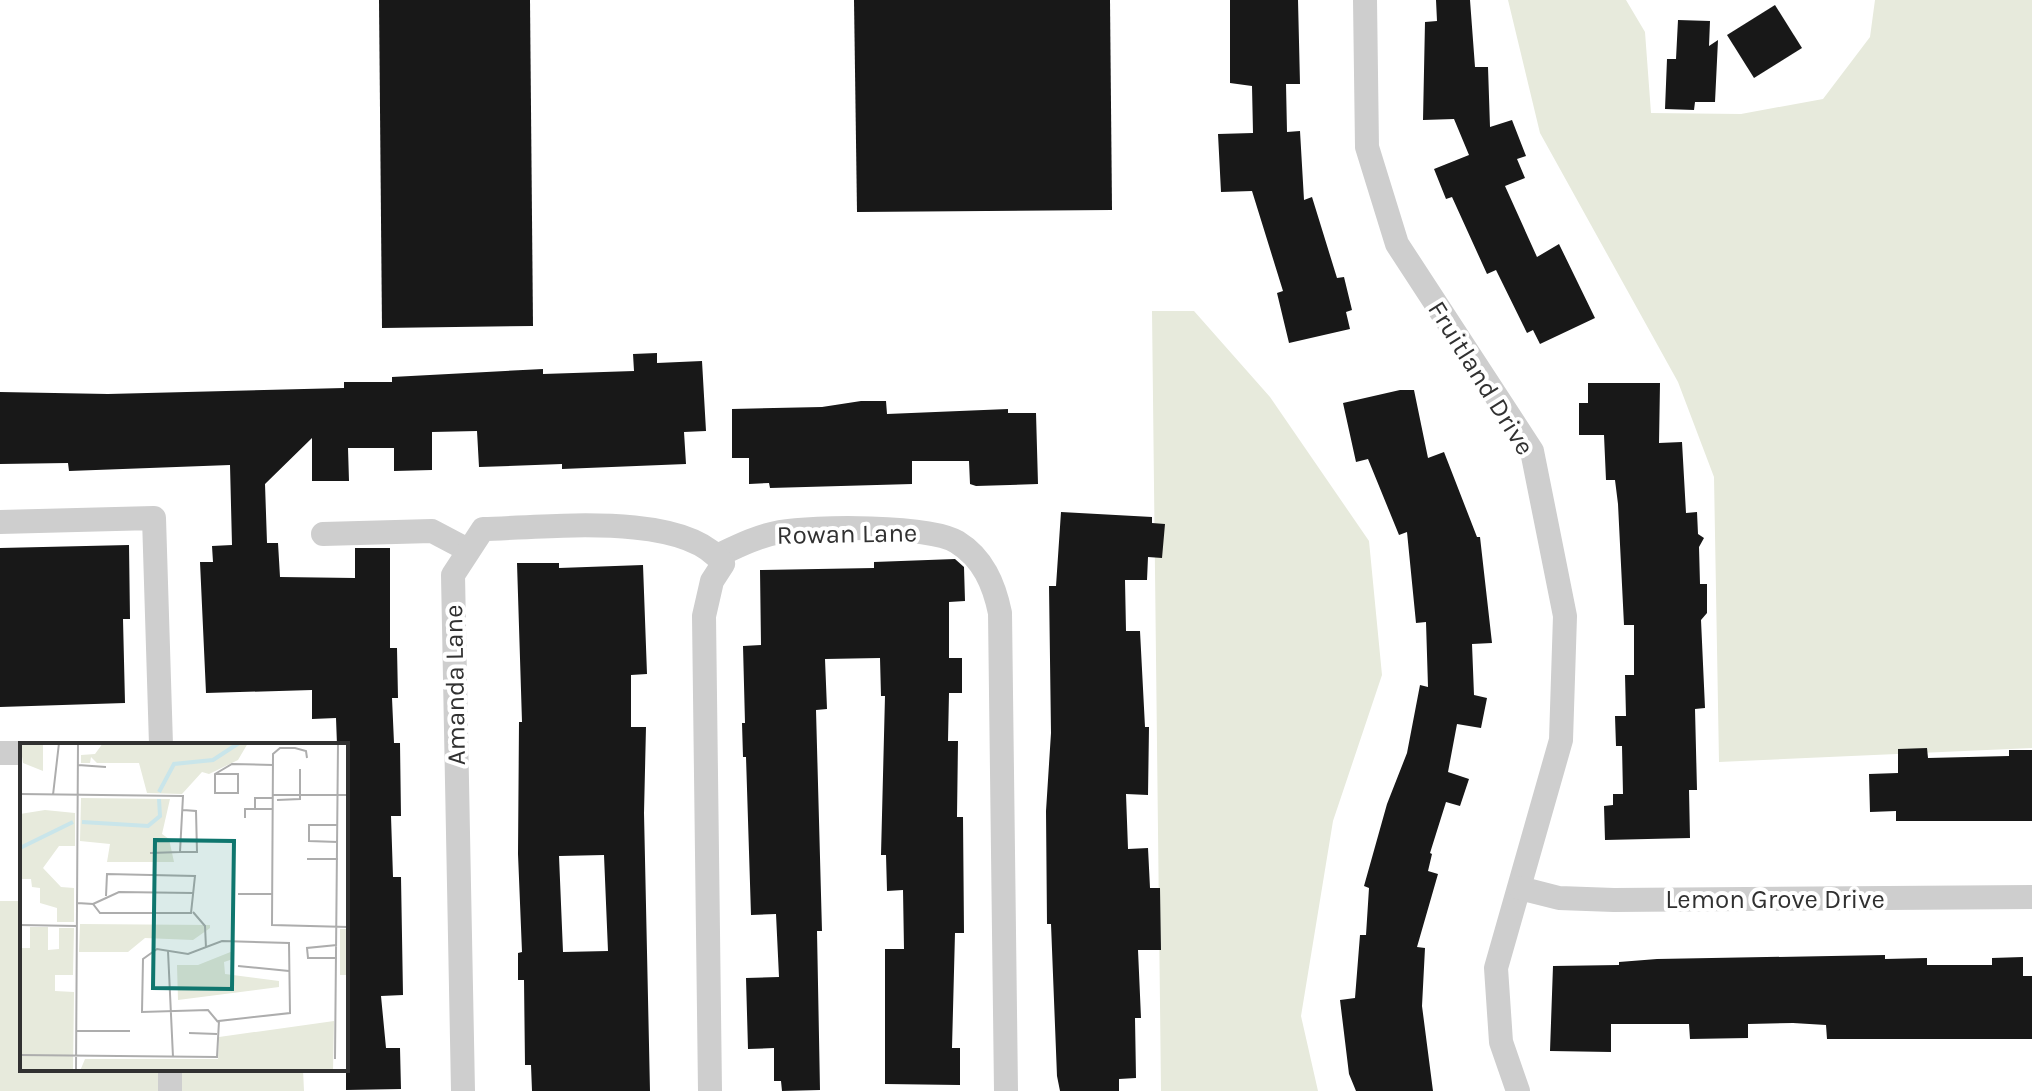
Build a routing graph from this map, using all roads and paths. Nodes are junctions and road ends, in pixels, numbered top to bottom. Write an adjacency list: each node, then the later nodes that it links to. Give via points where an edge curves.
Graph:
1 (1365, 0): 7 (street, Fruitland Drive, via 1367,147 1397,244 1532,451 1565,616 1561,740)
2 (0, 522): 6 (street, via 154,518)
3 (323, 534): 4 (street, via 432,531)
4 (468, 550): 5 (street, via 483,529 648,527 693,538); 9 (street, Amanda Lane, via 453,575)
5 (717, 556): 10 (street, via 723,564 709,589 704,616); 11 (street, Rowan Lane, via 782,531 928,531 956,541 979,560 994,585 1000,613)
6 (161, 743)
7 (1520, 888): 8 (street, Lemon Grove Drive, via 1559,898 1614,900); 12 (street, Fruitland Drive, via 1496,968 1501,1042)
8 (2032, 897)
9 (463, 1091)
10 (710, 1091)
11 (1006, 1091)
12 (1518, 1091)

